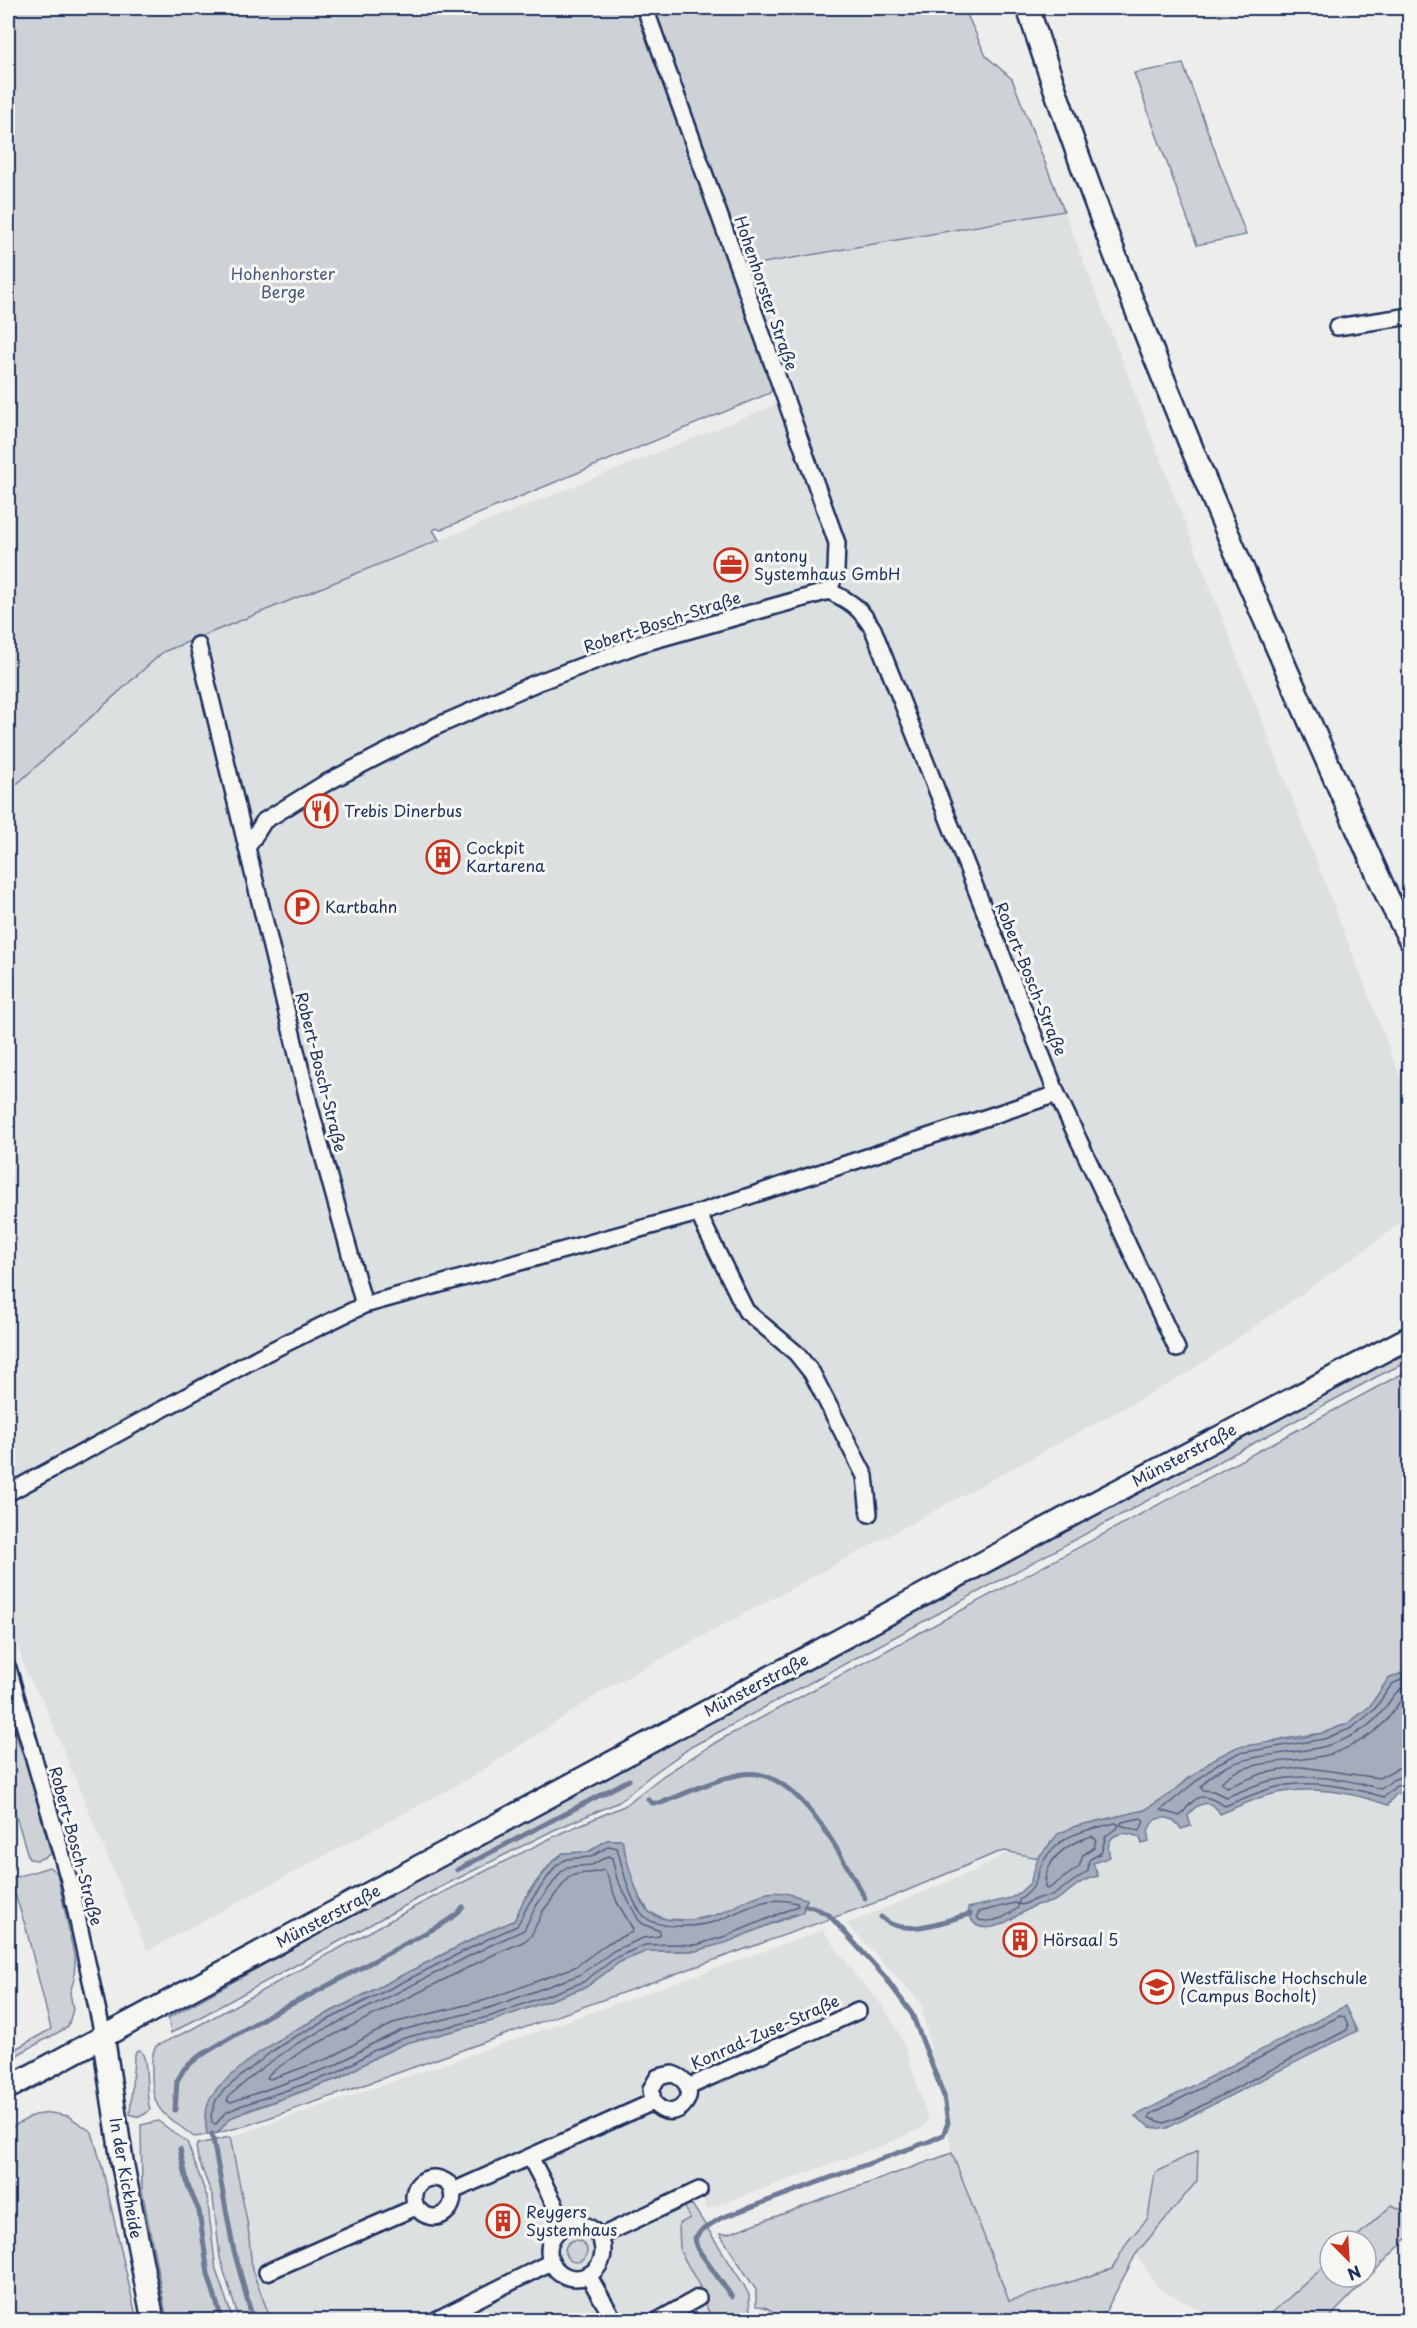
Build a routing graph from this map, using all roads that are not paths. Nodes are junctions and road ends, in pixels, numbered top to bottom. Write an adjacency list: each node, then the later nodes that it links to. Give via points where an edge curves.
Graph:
1 (645, 8): 5 (street, Hohenhorster Straße, via 837,543 836,571)
2 (1028, 8): 8 (main road, via 1103,226 1221,521)
3 (1410, 316): 4 (street)
4 (1337, 327)
5 (829, 591): 7 (street, Robert-Bosch-Straße, via 640,644 437,726 324,784 264,821); 9 (street, Robert-Bosch-Straße, via 861,610 873,629)
6 (198, 645): 7 (street, Robert-Bosch-Straße)
7 (247, 848): 11 (street, Robert-Bosch-Straße, via 310,1108)
8 (1410, 940)
9 (1056, 1094): 10 (street); 13 (street, Robert-Bosch-Straße)
10 (698, 1213): 11 (street); 15 (street, via 746,1311 796,1353 812,1373 865,1476)
11 (364, 1305): 14 (street, via 261,1356)
12 (1410, 1337): 18 (main road, Münsterstraße)
13 (1177, 1349)
14 (8, 1493)
15 (869, 1514)
16 (8, 1668): 18 (street, Robert-Bosch-Straße, via 69,1880)
17 (858, 2011): 19 (street, Konrad-Zuse-Straße)
18 (103, 2036): 20 (main road, Münsterstraße); 32 (main road, In der Kickheide)
19 (688, 2087): 21 (street, Konrad-Zuse-Straße, via 685,2104 676,2111 663,2111); 21 (street, Konrad-Zuse-Straße, via 679,2076 665,2074 653,2083)
20 (8, 2088)
21 (653, 2102): 22 (street)
22 (530, 2157): 24 (street); 26 (street)
23 (699, 2190): 27 (street)
24 (453, 2191): 25 (street, via 452,2205 443,2215 431,2217); 25 (street, via 443,2180 428,2178 416,2187)
25 (416, 2207): 29 (street)
26 (566, 2226): 27 (street, via 584,2226); 28 (street, via 553,2237)
27 (599, 2237): 30 (street, via 602,2258)
28 (551, 2262): 30 (street, via 571,2278); 33 (street)
29 (267, 2272)
30 (588, 2275): 34 (street)
31 (698, 2298): 35 (street)
32 (153, 2320)
33 (436, 2320)
34 (614, 2320)
35 (659, 2320)

